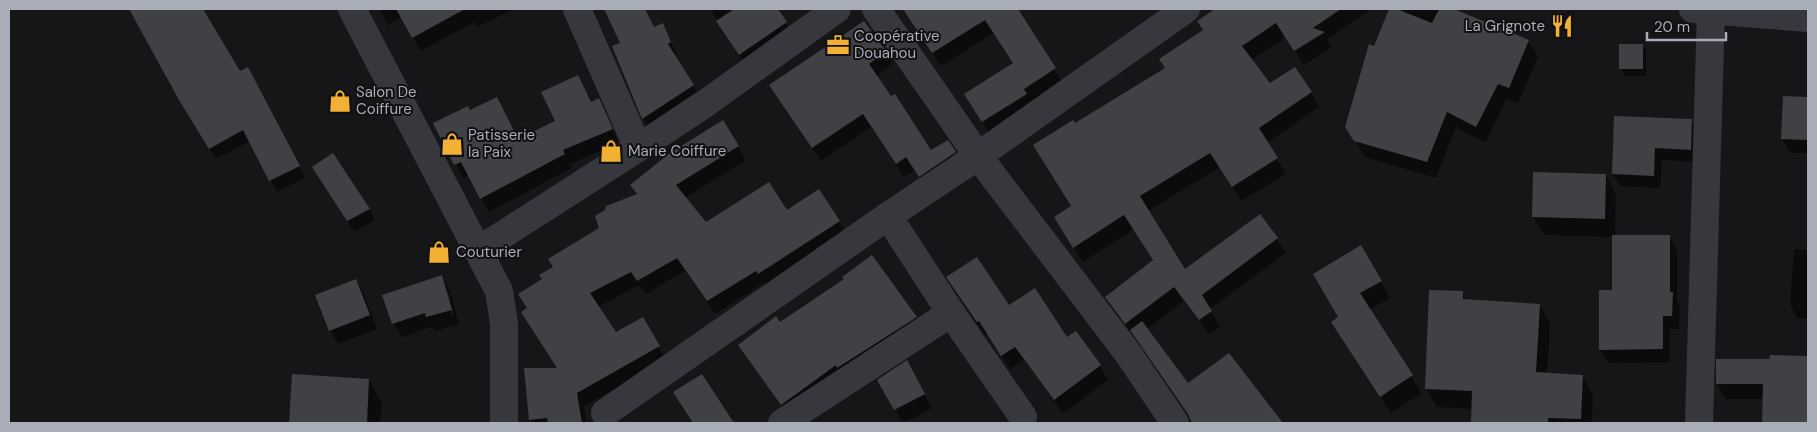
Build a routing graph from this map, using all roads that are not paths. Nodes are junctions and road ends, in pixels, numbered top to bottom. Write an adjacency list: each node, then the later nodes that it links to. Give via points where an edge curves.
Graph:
1 (352, 9): 11 (street)
2 (577, 9): 8 (street)
3 (837, 9): 8 (street)
4 (876, 9): 9 (street)
5 (1186, 9): 9 (street)
6 (1702, 10): 7 (street); 18 (street)
7 (1795, 14)
8 (638, 148): 11 (street)
9 (978, 156): 10 (street); 17 (street, via 1127,352)
10 (888, 216): 12 (street); 13 (street)
11 (479, 250): 16 (street, via 499,291 504,324)
12 (951, 313): 14 (street); 15 (street, via 826,393)
13 (605, 413)
14 (1024, 417)
15 (789, 422)
16 (504, 423)
17 (1175, 423)
18 (1699, 423)

